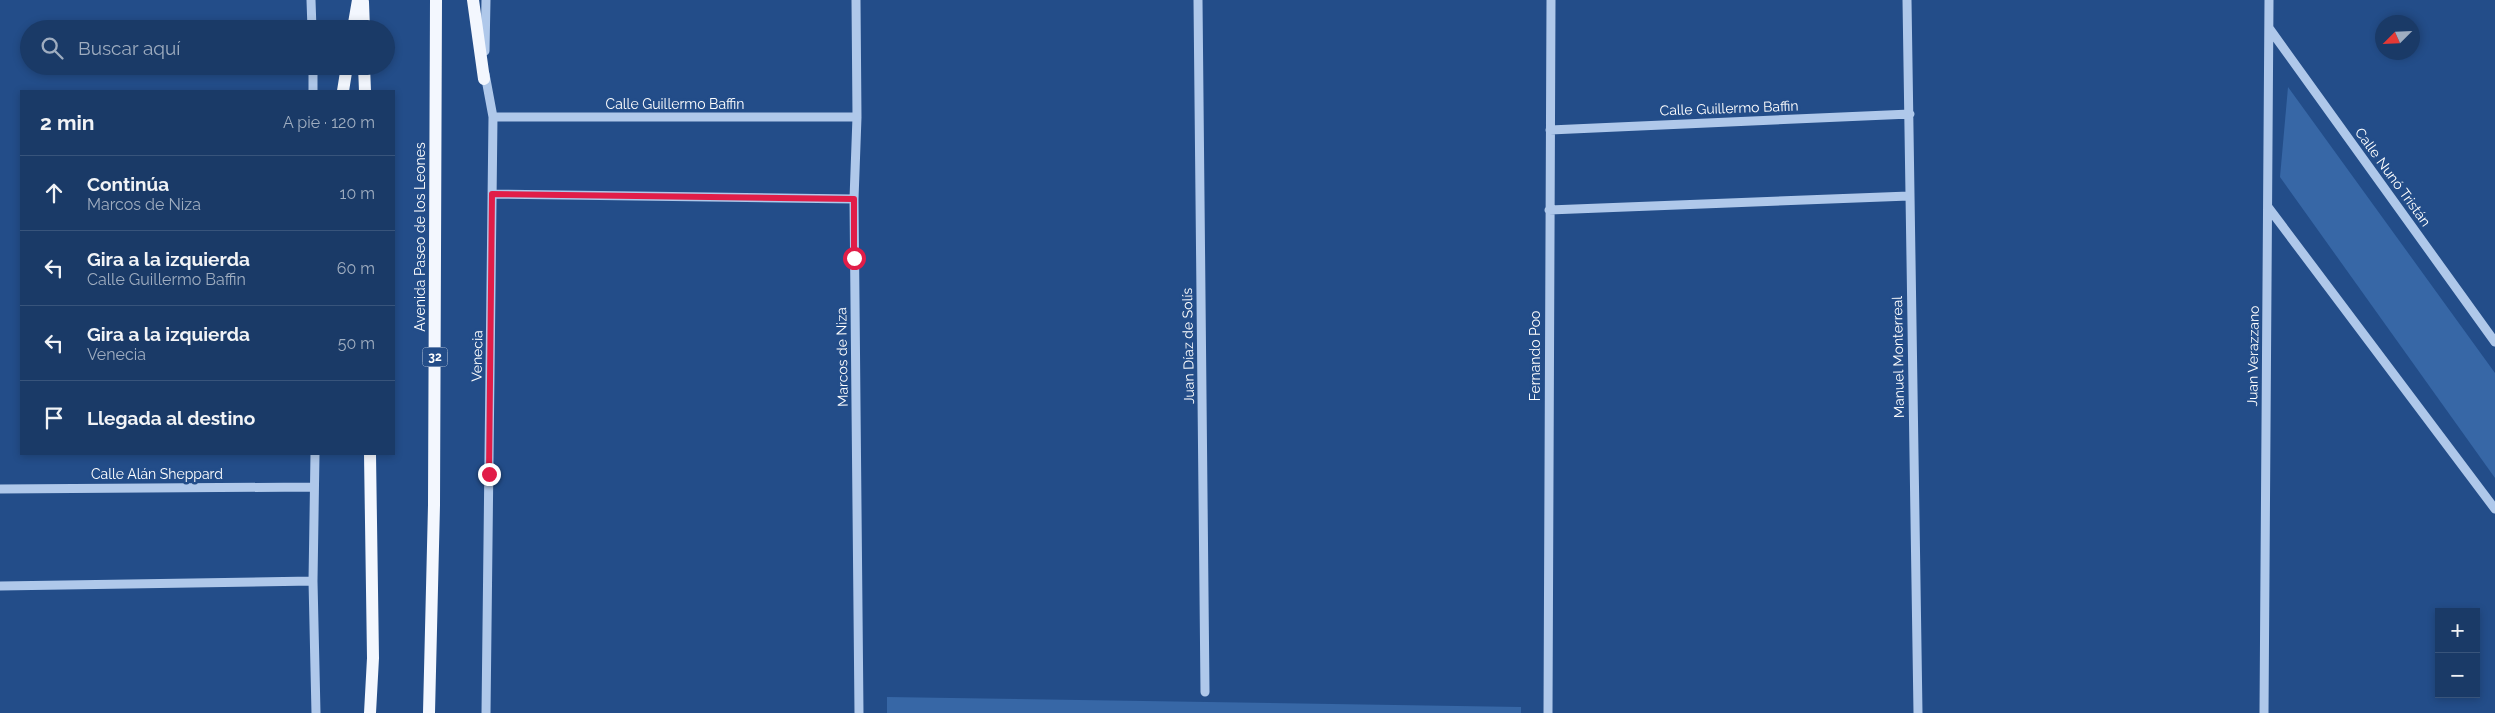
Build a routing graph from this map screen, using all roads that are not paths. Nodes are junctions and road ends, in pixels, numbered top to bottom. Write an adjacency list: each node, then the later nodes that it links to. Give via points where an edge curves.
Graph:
1 (311, 0): 12 (street)
2 (358, 0): 13 (main road)
3 (363, 0): 14 (main road)
4 (436, 0): 43 (main road, Avenida Paseo de los Leones / 32, via 434,506)
5 (473, 0): 19 (main road)
6 (486, 0): 19 (street, Venecia)
7 (856, 0): 24 (street, Marcos de Niza)
8 (1198, 0): 40 (street, Juan Díaz de Solís)
9 (1551, 0): 26 (street, Fernando Poo)
10 (1907, 0): 23 (street, Manuel Monterreal)
11 (2269, 0): 15 (street, Juan Verazzano)
12 (312, 20)
13 (355, 20)
14 (364, 20)
15 (2268, 28): 30 (street, Juan Verazzano); 32 (street, Calle Nunó Tristán)
16 (313, 75): 20 (street)
17 (346, 75): 21 (main road)
18 (364, 75): 22 (main road)
19 (484, 79): 25 (street, Venecia)
20 (314, 90)
21 (343, 90)
22 (365, 90)
23 (1910, 114): 26 (street, Calle Guillermo Baffin); 28 (street, Manuel Monterreal)
24 (857, 117): 25 (street, Calle Guillermo Baffin); 29 (street, Marcos de Niza)
25 (493, 118): 27 (street, Venecia)
26 (1550, 130): 31 (street, Fernando Poo)
27 (492, 194): 29 (street); 44 (street, Venecia)
28 (1909, 196): 31 (street); 47 (street, Manuel Monterreal)
29 (854, 199): 45 (street, Marcos de Niza)
30 (2268, 206): 37 (street); 48 (street, Juan Verazzano)
31 (1549, 210): 46 (street, Fernando Poo)
32 (2495, 342)
33 (314, 455): 35 (street)
34 (370, 455): 42 (main road, via 373,658)
35 (314, 487): 36 (street, Calle Alán Sheppard); 38 (street)
36 (0, 489)
37 (2495, 509)
38 (312, 581): 39 (street); 41 (street)
39 (0, 586)
40 (1205, 692)
41 (316, 713)
42 (370, 713)
43 (429, 713)
44 (486, 713)
45 (859, 713)
46 (1548, 713)
47 (1918, 713)
48 (2264, 713)

